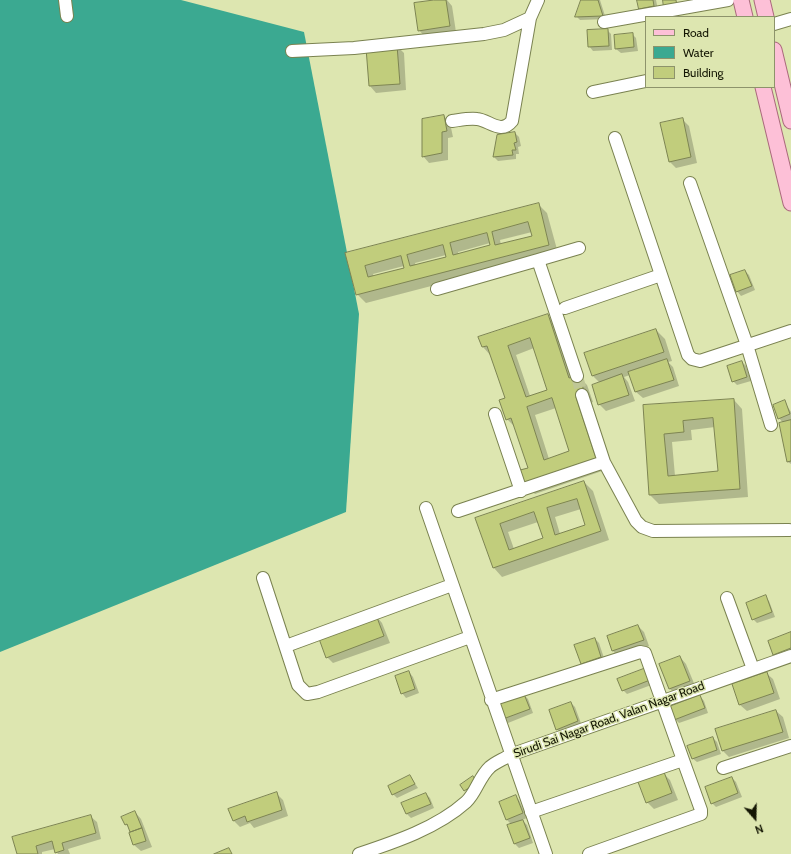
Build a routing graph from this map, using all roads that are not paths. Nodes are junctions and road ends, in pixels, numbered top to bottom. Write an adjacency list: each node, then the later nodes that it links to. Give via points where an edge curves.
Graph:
1 (65, 0): 6 (street)
2 (538, 0): 9 (street)
3 (728, 0): 11 (street)
4 (741, 0): 7 (main road)
5 (762, 0): 8 (main road)
6 (67, 16)
7 (745, 16)
8 (766, 16)
9 (530, 18): 13 (street, via 504,30 484,34); 18 (street, via 512,122 505,127 499,127 490,126 479,119)
10 (791, 19): 12 (street)
11 (604, 22)
12 (775, 24)
13 (292, 51)
14 (775, 54): 19 (main road)
15 (645, 81): 17 (street)
16 (763, 88): 22 (main road)
17 (593, 92)
18 (452, 121)
19 (791, 121)
20 (615, 138): 25 (street)
21 (690, 183): 29 (street)
22 (791, 204)
23 (579, 248): 24 (street)
24 (538, 260): 26 (street); 30 (street)
25 (661, 275): 27 (street); 29 (street, via 688,355 692,359 700,361)
26 (437, 289)
27 (565, 308)
28 (791, 331): 29 (street)
29 (746, 345): 33 (street)
30 (577, 376)
31 (582, 395): 34 (street)
32 (495, 414): 35 (street)
33 (771, 424)
34 (604, 462): 35 (street); 38 (street, via 636,521 645,529)
35 (521, 491): 37 (street)
36 (426, 508): 40 (street)
37 (458, 511)
38 (788, 530)
39 (263, 578): 43 (street)
40 (452, 585): 42 (street); 43 (street)
41 (727, 598): 45 (street)
42 (470, 637): 43 (street, via 307,694 298,685); 46 (street)
43 (286, 646)
44 (791, 656): 45 (street, Sirudi Sai Nagar Road, Valan Nagar Road)
45 (753, 669): 47 (street, Sirudi Sai Nagar Road, Valan Nagar Road)
46 (492, 700): 47 (street, via 640,652 645,653); 49 (street)
47 (662, 700): 49 (street, Sirudi Sai Nagar Road, Valan Nagar Road); 50 (street)
48 (791, 746): 51 (street)
49 (510, 755): 52 (street); 53 (street, Sirudi Sai Nagar Road, Valan Nagar Road, via 489,768 470,798 453,813 436,823)
50 (683, 760): 52 (street); 55 (street, via 701,814)
51 (723, 768)
52 (531, 812): 54 (street)
53 (360, 854)
54 (546, 854)
55 (589, 854)

